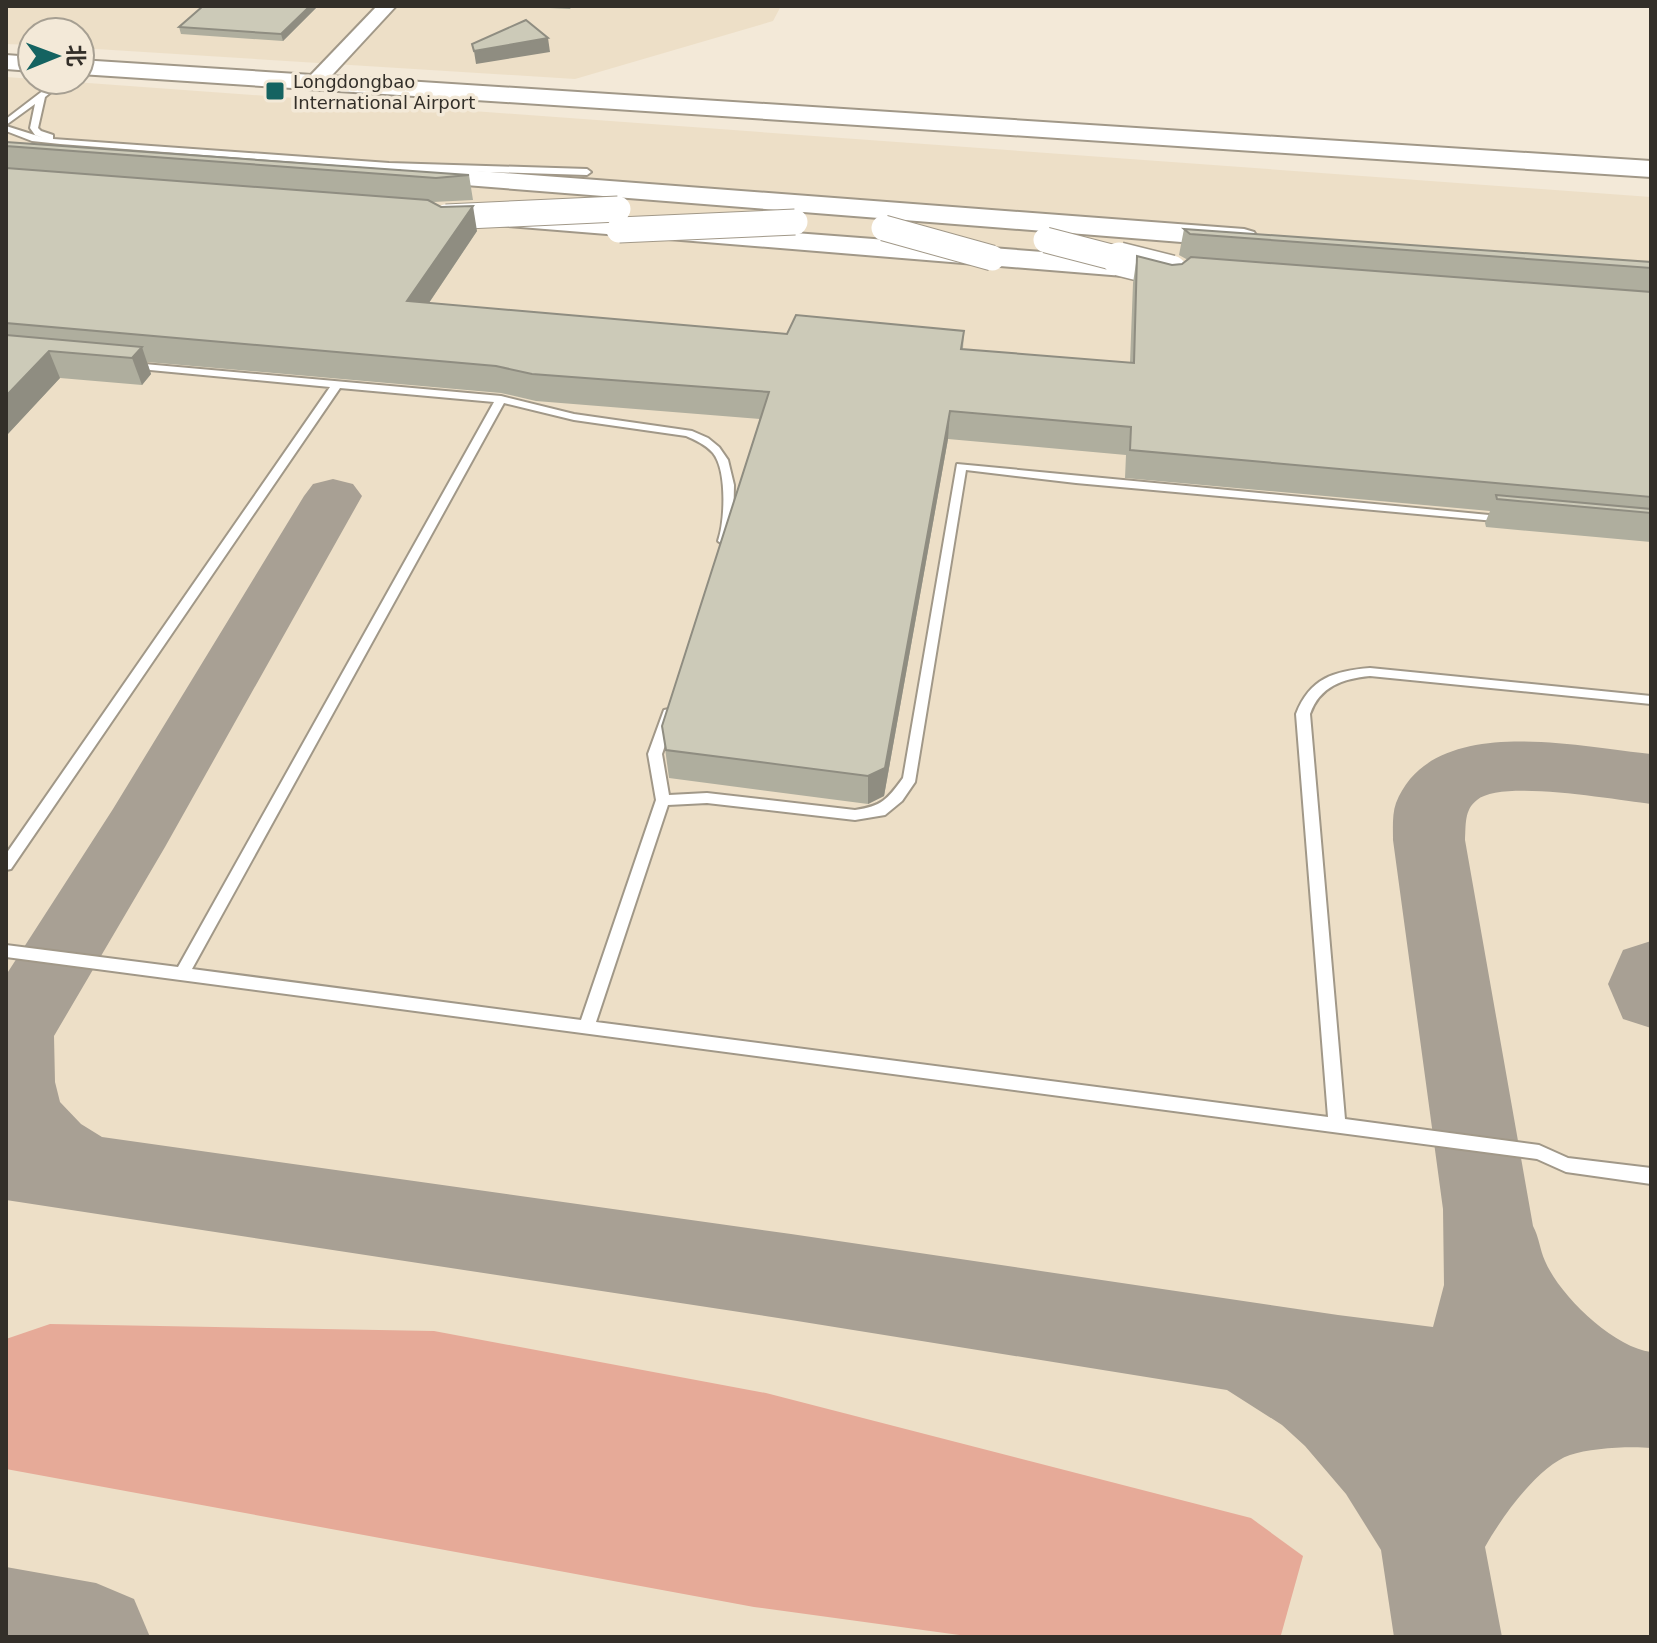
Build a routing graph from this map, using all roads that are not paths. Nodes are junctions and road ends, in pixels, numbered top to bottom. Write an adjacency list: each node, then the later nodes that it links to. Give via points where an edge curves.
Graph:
1 (387, 6): 3 (street)
2 (96, 68): 3 (main road)
3 (315, 82): 7 (main road)
4 (41, 96): 5 (lane); 8 (lane, via 34,128 49,137)
5 (6, 126): 8 (lane, via 35,139 60,142)
6 (14, 155): 10 (main road, bridge); 12 (main road, bridge, via 559,183 1271,248)
7 (1651, 169)
8 (493, 170): 9 (lane)
9 (587, 172)
10 (618, 219): 11 (main road, bridge); 13 (main road, bridge); 14 (main road, bridge, via 416,213)
11 (884, 228): 12 (main road, bridge); 13 (main road, bridge)
12 (1046, 240): 14 (main road, bridge)
13 (992, 258): 14 (main road, bridge)
14 (1188, 273)
15 (116, 365): 16 (lane)
16 (337, 384): 17 (lane); 23 (lane)
17 (501, 399): 19 (lane, via 706,439 720,450 726,464 727,531); 25 (lane)
18 (1527, 521): 22 (lane, via 961,466 910,779 897,797 880,811 855,815 707,798)
19 (718, 561)
20 (674, 695): 22 (lane, via 655,754)
21 (1651, 700): 27 (lane, via 1370,672 1347,673 1308,697 1303,714)
22 (663, 800): 26 (lane)
23 (6, 865)
24 (6, 951): 25 (lane)
25 (182, 974): 26 (lane)
26 (586, 1027): 27 (lane)
27 (1337, 1126): 28 (lane, via 1539,1152 1566,1165)
28 (1651, 1176)

